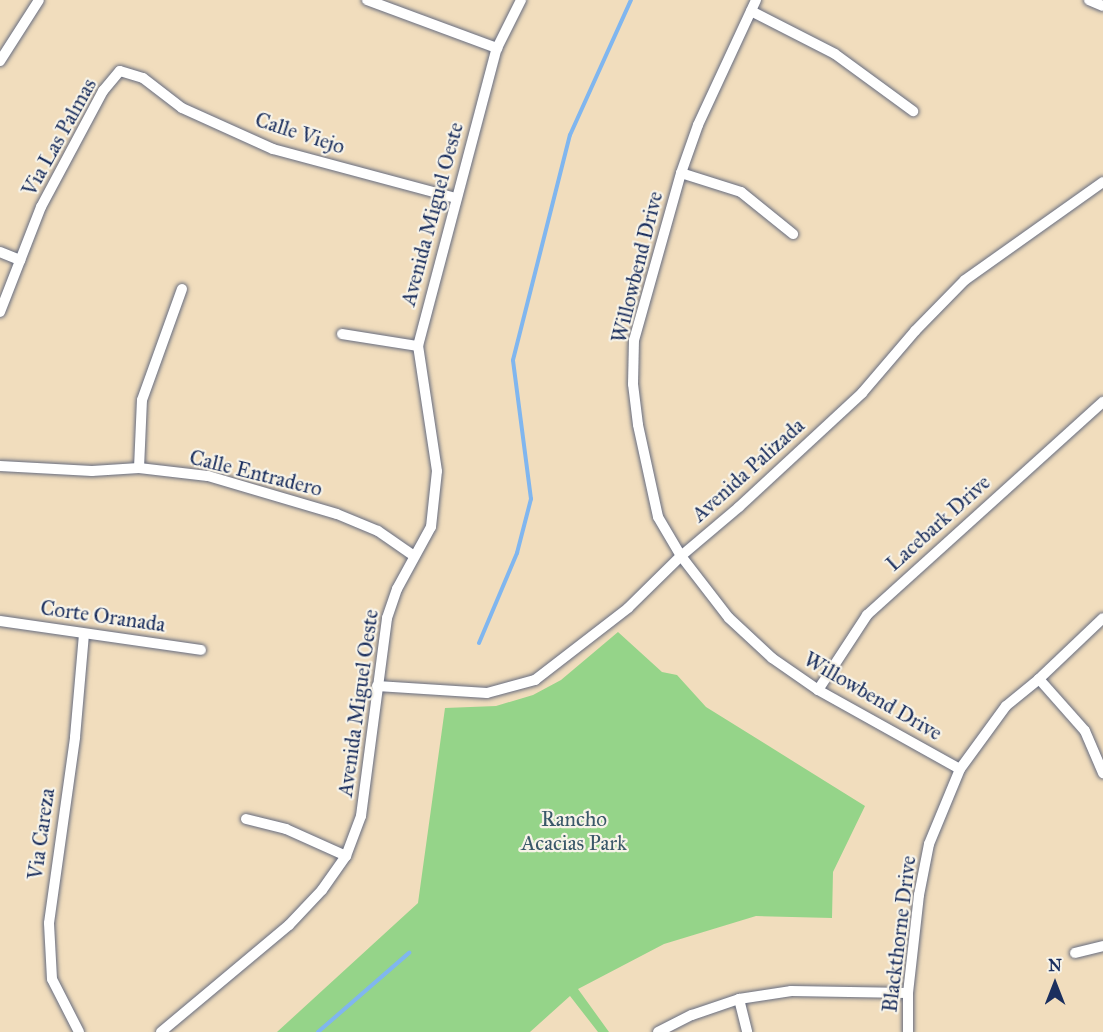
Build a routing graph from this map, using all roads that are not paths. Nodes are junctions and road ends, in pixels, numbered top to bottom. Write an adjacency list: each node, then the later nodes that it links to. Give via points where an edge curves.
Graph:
1 (39, 0): 9 (street)
2 (367, 0): 8 (street)
3 (521, 0): 8 (street, Avenida Miguel Oeste)
4 (756, 0): 7 (street, Willowbend Drive)
5 (1089, 0): 6 (street)
6 (1103, 6)
7 (751, 11): 11 (street, via 836,54); 12 (street, Willowbend Drive, via 698,125)
8 (497, 48): 14 (street, Avenida Miguel Oeste)
9 (0, 61)
10 (143, 78): 14 (street, Calle Viejo, via 182,108 273,149); 17 (street, Via Las Palmas, via 120,72 103,91 41,207)
11 (913, 111)
12 (681, 173): 15 (street, via 741,192); 26 (street, Willowbend Drive, via 634,340 633,384 646,471 658,517)
13 (1103, 182): 26 (street, Avenida Palizada, via 965,280 862,393)
14 (456, 198): 21 (street, Avenida Miguel Oeste)
15 (793, 234)
16 (0, 252): 17 (street)
17 (20, 260): 19 (street, Via Las Palmas)
18 (182, 288): 24 (street, via 142,400)
19 (0, 312)
20 (342, 334): 21 (street)
21 (418, 346): 25 (street, Avenida Miguel Oeste, via 437,471 430,527)
22 (1103, 402): 33 (street, Lacebark Drive, via 867,615)
23 (2, 466): 24 (street, Calle Entradero, via 92,471)
24 (139, 468): 25 (street, Calle Entradero, via 208,476 338,514 378,531)
25 (414, 556): 32 (street, Avenida Miguel Oeste, via 387,618)
26 (681, 556): 32 (street, Avenida Palizada, via 628,608 535,680 487,693); 33 (street, Willowbend Drive, via 729,618 772,658)
27 (1103, 618): 31 (street, Blackthorne Drive)
28 (0, 621): 29 (street, Corte Oranada)
29 (84, 635): 30 (street, Corte Oranada); 42 (street, Via Careza, via 75,737 49,923 52,979)
30 (201, 650)
31 (1039, 679): 34 (street, Blackthorne Drive, via 1006,706); 35 (street, via 1085,731)
32 (377, 686): 37 (street, Avenida Miguel Oeste, via 361,816)
33 (818, 690): 34 (street, Willowbend Drive)
34 (960, 769): 40 (street, Blackthorne Drive, via 929,844)
35 (1103, 773)
36 (246, 819): 37 (street, via 286,829)
37 (346, 856): 43 (street, Avenida Miguel Oeste, via 322,890 288,926)
38 (1103, 946): 39 (street)
39 (1075, 953)
40 (908, 993): 41 (street, via 791,992); 46 (street, Blackthorne Drive)
41 (739, 999): 44 (street); 45 (street)
42 (79, 1032)
43 (161, 1032)
44 (658, 1032)
45 (747, 1032)
46 (908, 1032)

